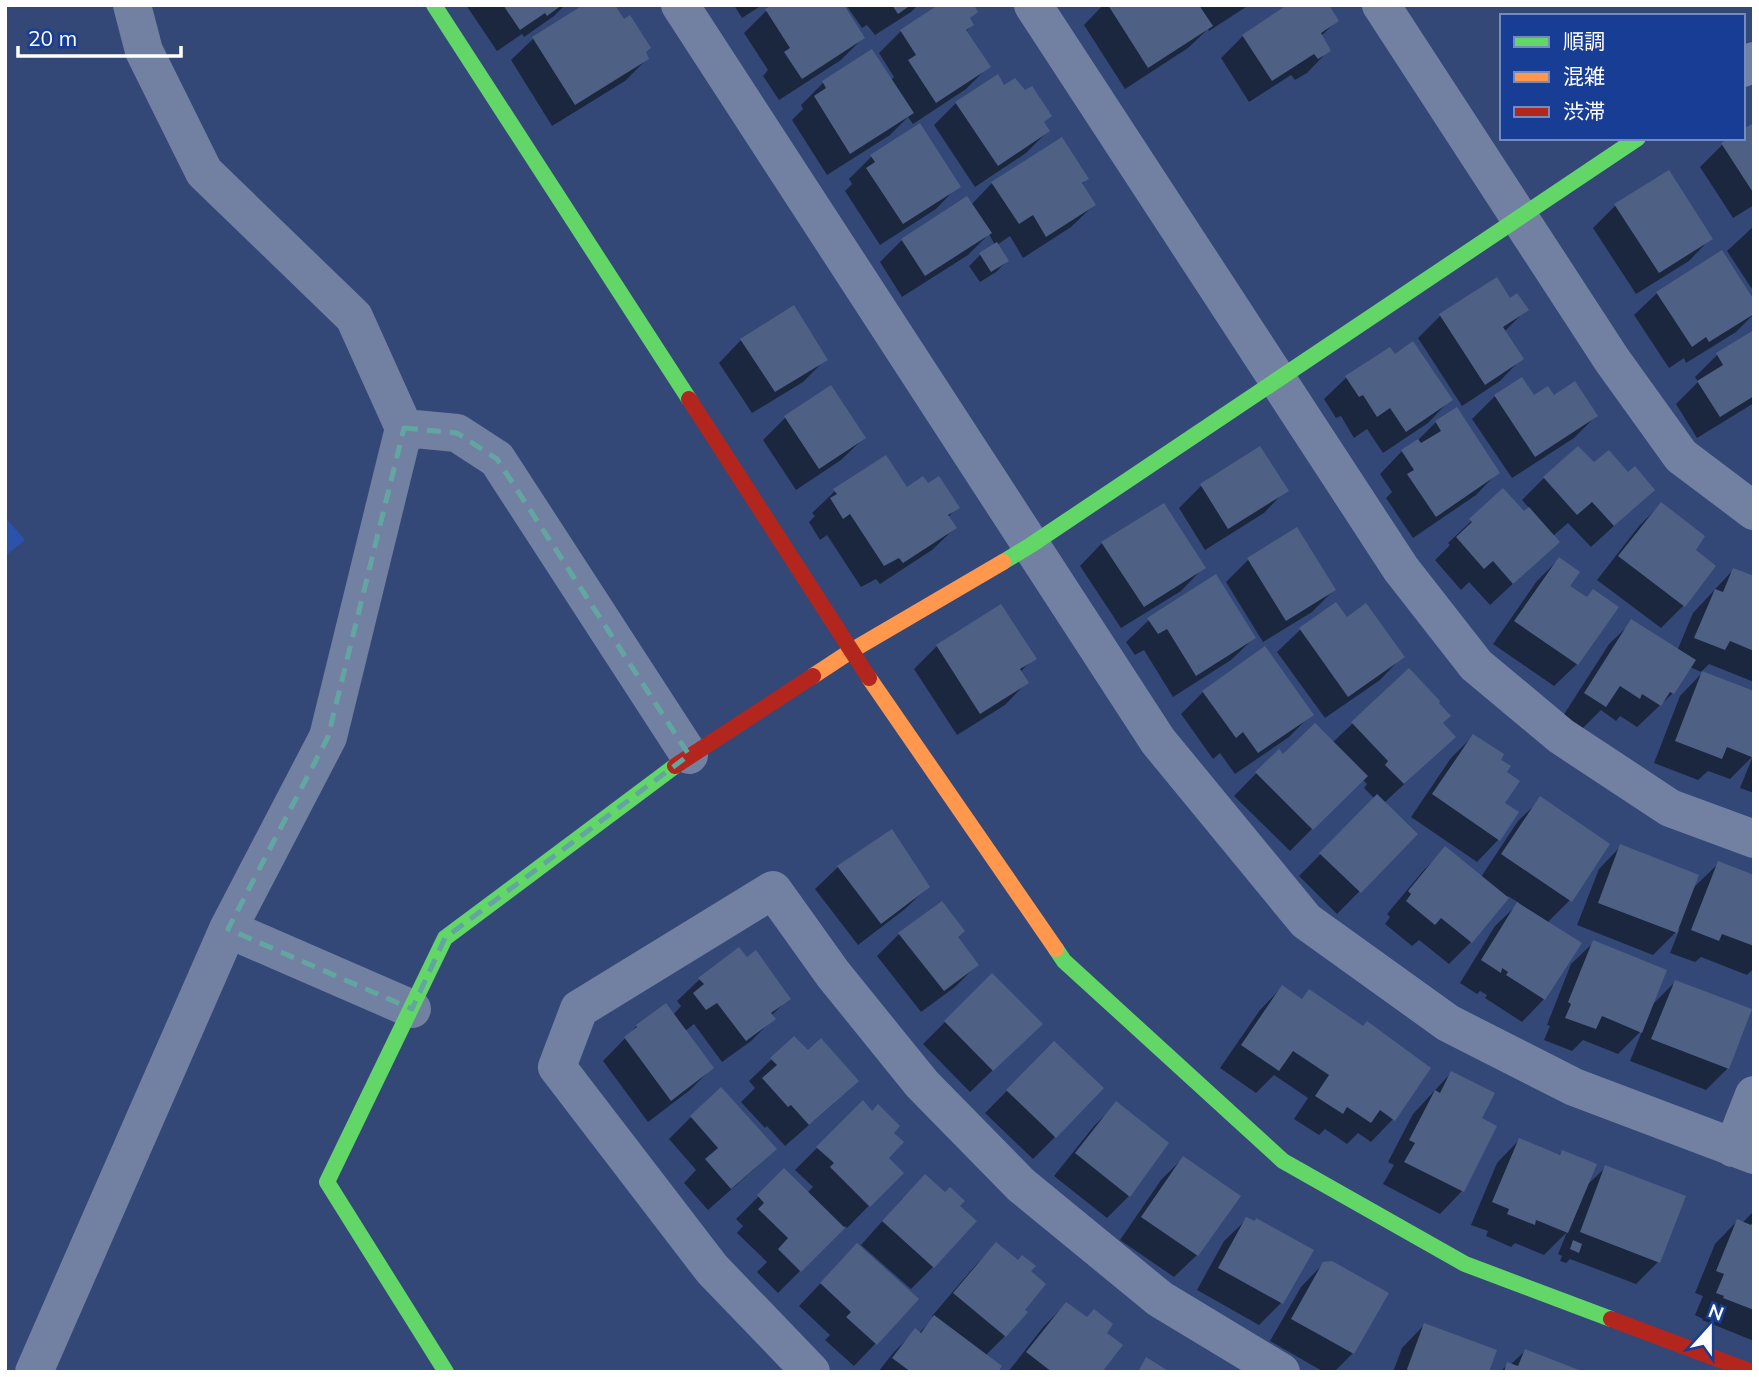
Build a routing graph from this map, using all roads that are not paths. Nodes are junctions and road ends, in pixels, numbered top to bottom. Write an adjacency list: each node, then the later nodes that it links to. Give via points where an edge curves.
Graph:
1 (132, 5): 9 (street, via 144,51 204,172 354,317)
2 (434, 5): 12 (street)
3 (680, 5): 11 (street)
4 (1033, 5): 8 (street)
5 (1381, 5): 7 (street)
6 (1635, 140): 7 (street)
7 (1520, 217): 8 (street); 10 (street, via 1612,360 1681,456)
8 (1277, 379): 11 (street); 14 (street, via 1401,569 1476,665 1561,736 1670,808)
9 (404, 428): 13 (street, via 457,433 497,459); 15 (street, via 328,737)
10 (1754, 511)
11 (1031, 545): 12 (street); 18 (street, via 1158,741 1306,921 1448,1023 1574,1087)
12 (852, 651): 13 (street); 23 (street, via 1064,961 1283,1161 1465,1264)
13 (688, 755): 16 (street, via 444,938)
14 (1754, 839)
15 (228, 929): 16 (street); 19 (street)
16 (412, 1009): 20 (street, via 327,1182)
17 (1754, 1095): 18 (street)
18 (1744, 1152)
19 (34, 1372)
20 (446, 1372)
21 (811, 1372): 22 (street, via 712,1269 557,1067 579,1009 773,890 833,974 922,1084 1021,1185 1160,1299)
22 (1281, 1372)
23 (1752, 1372)

